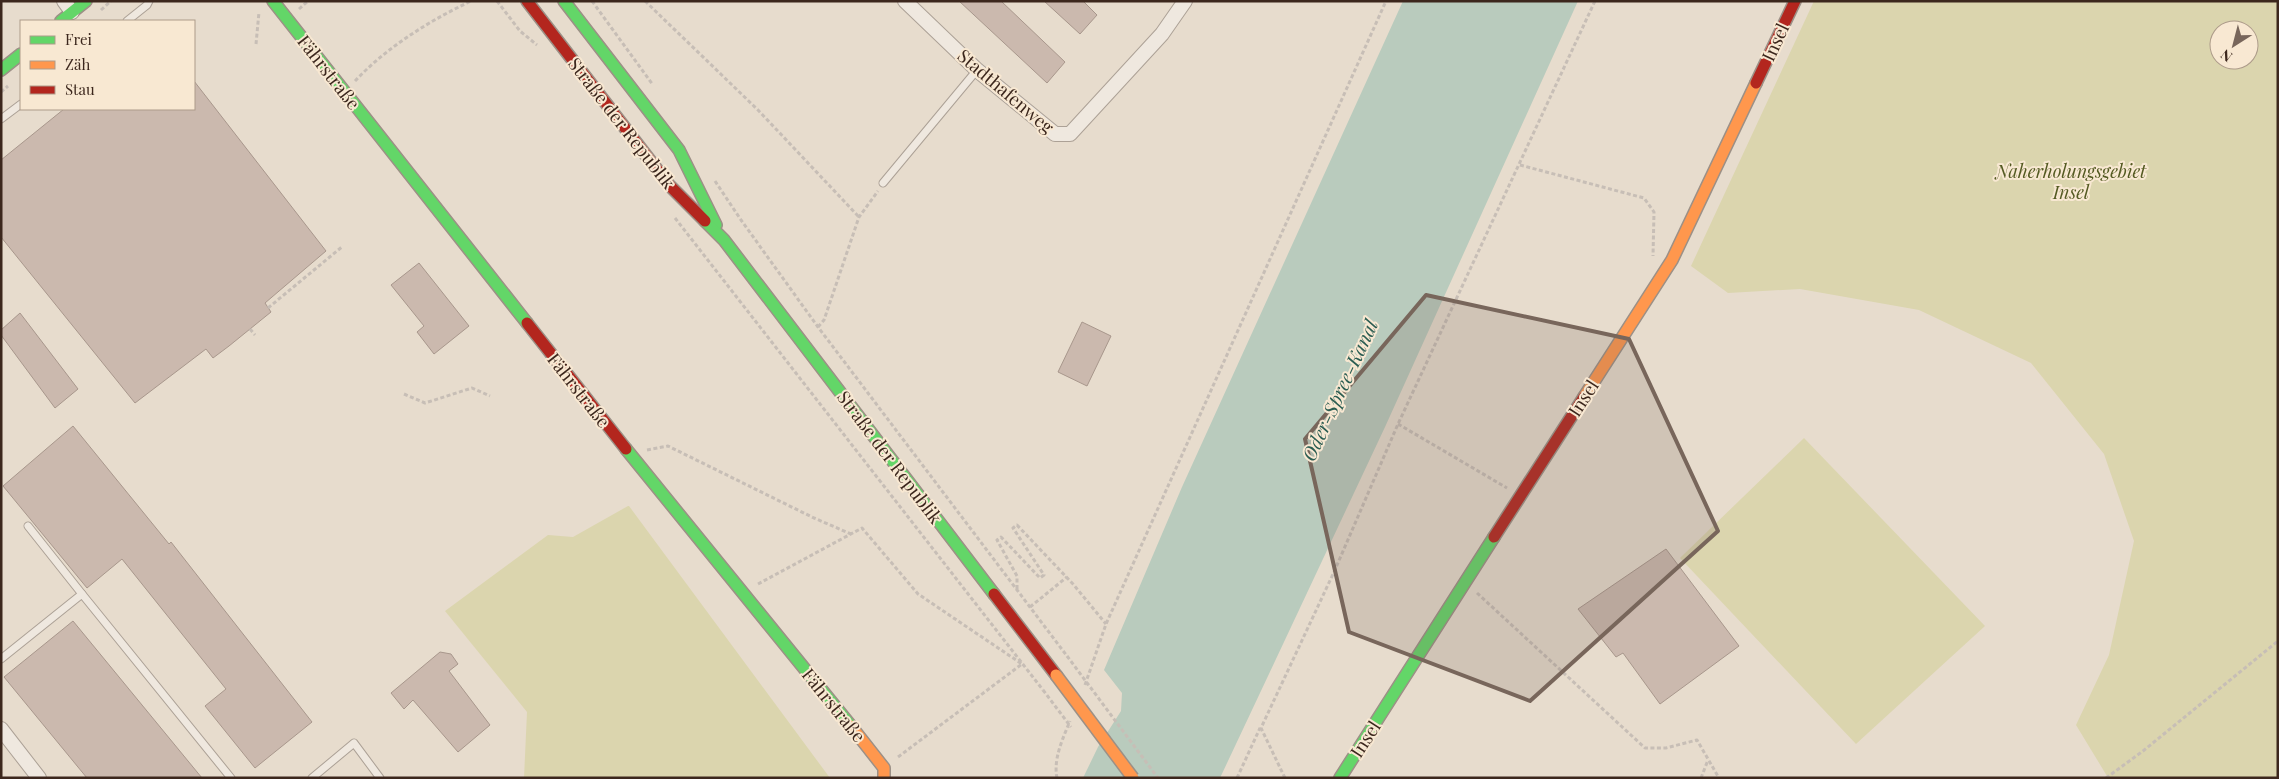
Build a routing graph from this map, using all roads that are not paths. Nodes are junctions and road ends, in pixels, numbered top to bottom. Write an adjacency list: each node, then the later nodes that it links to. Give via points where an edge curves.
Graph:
1 (86, 1): 9 (street)
2 (149, 1): 11 (lane, via 148,6)
3 (272, 1): 23 (street, Fährstraße)
4 (527, 1): 18 (street, Straße der Republik, via 669,185)
5 (564, 1): 18 (street, Straße der Republik, via 679,150)
6 (905, 1): 14 (street, Stadthafenweg)
7 (1185, 1): 14 (street, Stadthafenweg, via 1162,34 1070,134 1055,134)
8 (1795, 1): 29 (street, Insel, via 1672,260)
9 (68, 7): 10 (street)
10 (62, 20)
11 (128, 20)
12 (20, 55): 13 (street)
13 (1, 70)
14 (977, 70): 17 (lane)
15 (20, 105): 16 (lane)
16 (1, 119)
17 (883, 183)
18 (724, 240): 28 (street, Straße der Republik, bridge)
19 (28, 526): 20 (lane)
20 (82, 594): 21 (lane); 25 (lane)
21 (1, 659)
22 (1, 729): 24 (street)
23 (884, 773)
24 (40, 778)
25 (231, 778)
26 (312, 778): 27 (lane, via 354,743)
27 (380, 778)
28 (1133, 778)
29 (1340, 778)

